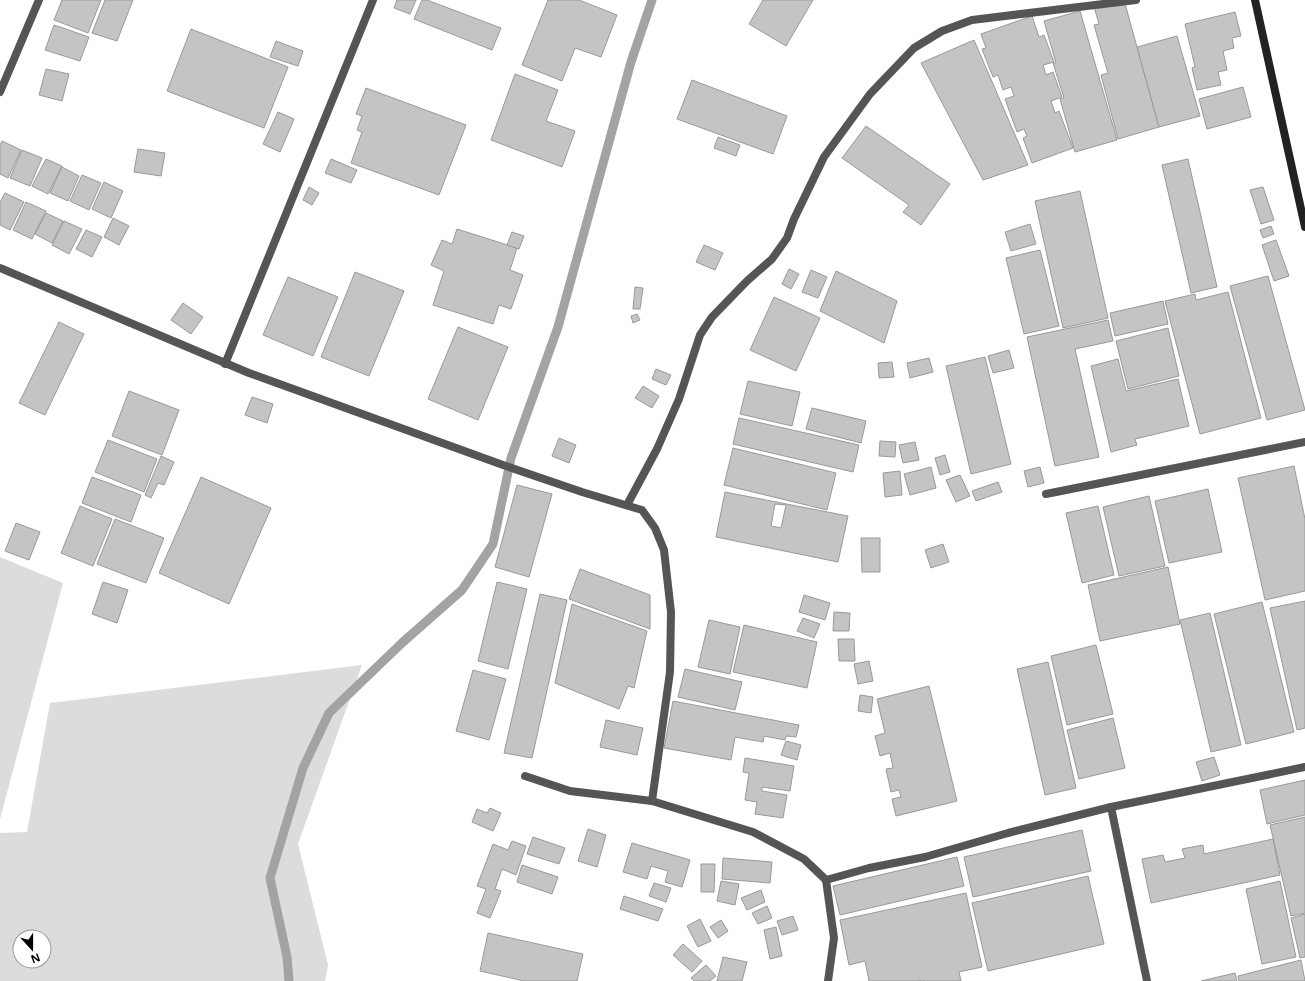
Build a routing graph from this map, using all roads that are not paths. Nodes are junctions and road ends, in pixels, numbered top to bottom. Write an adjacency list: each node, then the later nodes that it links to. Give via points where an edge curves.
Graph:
1 (39, 0): 5 (street)
2 (373, 0): 8 (street)
3 (1136, 0): 11 (street, via 972,20 942,31 914,48 870,94 824,157 787,238 772,259 712,317 700,335 679,399)
4 (1255, 0): 6 (street)
5 (0, 92)
6 (1305, 226)
7 (0, 268): 8 (street)
8 (225, 364): 11 (street, via 503,465)
9 (1305, 442): 10 (street)
10 (1046, 494)
11 (627, 505): 14 (street, via 642,510 655,528 664,550 671,612 670,672)
12 (1305, 767): 15 (street)
13 (525, 776): 14 (street, via 570,791)
14 (652, 801): 16 (street, via 753,832 804,859)
15 (1111, 807): 16 (street); 18 (street)
16 (826, 880): 17 (street, via 834,938)
17 (828, 981)
18 (1147, 981)

